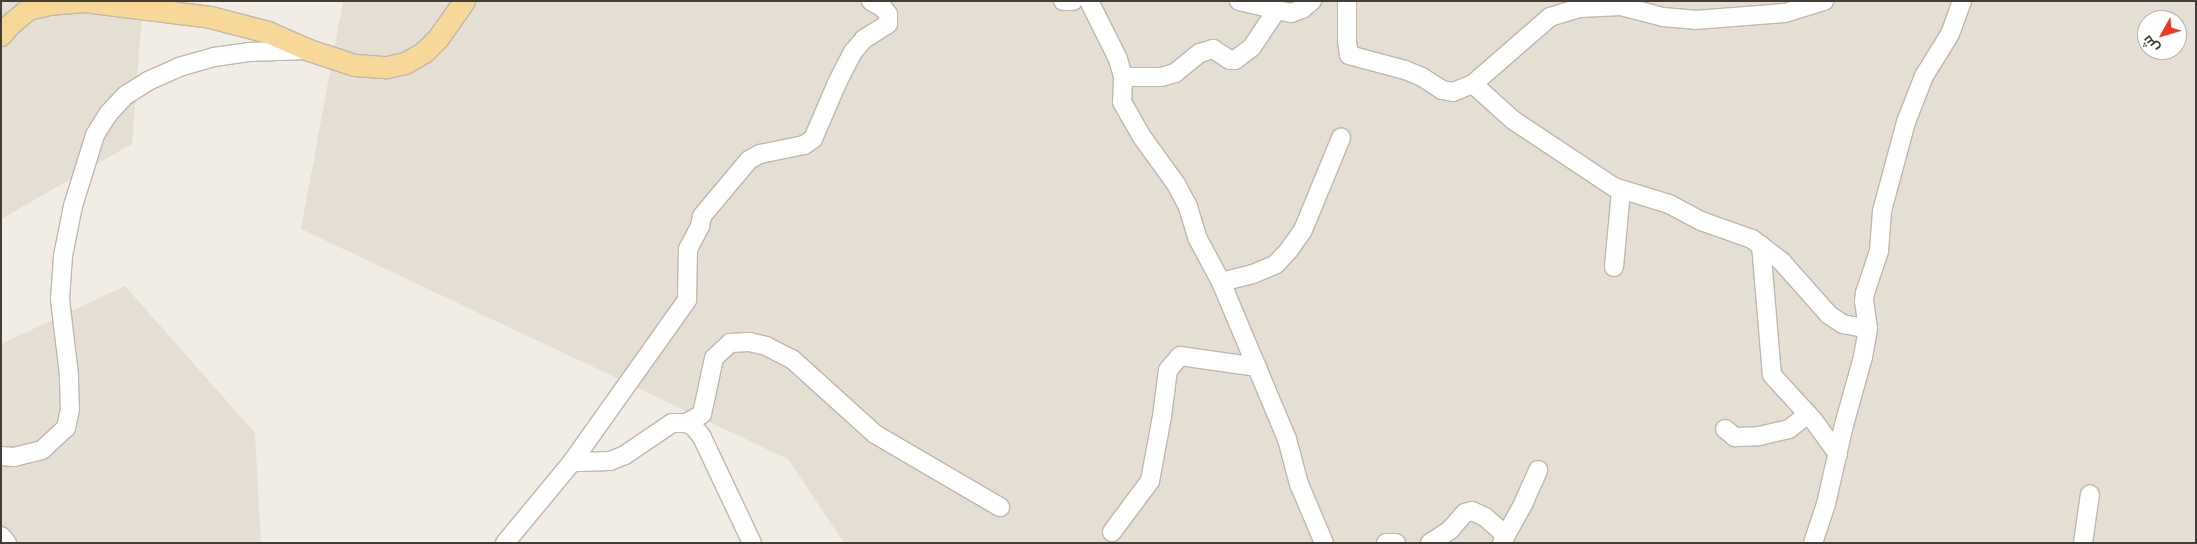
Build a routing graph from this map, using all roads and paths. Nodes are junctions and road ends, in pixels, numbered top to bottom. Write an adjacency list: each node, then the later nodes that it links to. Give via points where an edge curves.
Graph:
1 (464, 1): 14 (main road, via 438,38 424,52 405,63 387,67 355,65)
2 (871, 1): 29 (street, via 888,14 888,24 864,39 853,52 813,139 804,145 760,154 749,160 702,216 688,249 687,300)
3 (1063, 1): 4 (street)
4 (1073, 1)
5 (1089, 1): 15 (street, via 1118,59)
6 (1239, 1): 12 (street)
7 (1312, 1): 12 (street, via 1296,13)
8 (1347, 1): 16 (street, via 1349,55 1405,70 1442,90 1454,92)
9 (1824, 1): 11 (street, via 1785,13)
10 (1962, 1): 22 (street, via 1950,34 1924,76 1906,122 1882,211 1879,251 1864,301)
11 (1723, 10): 16 (street, via 1683,20 1615,6 1563,12 1538,26)
12 (1276, 11): 15 (street, via 1252,47 1235,60 1213,48 1200,53 1175,73 1161,77)
13 (1, 35): 14 (main road, via 28,8 84,1 210,17 268,32)
14 (309, 50): 28 (street, via 249,52 214,57 179,68 126,95 108,114 95,136 73,206 62,256 60,299 70,409 66,428 42,450 14,457)
15 (1123, 77): 21 (street, via 1122,102 1142,138 1176,184)
16 (1473, 84): 18 (street, via 1513,120)
17 (1341, 138): 21 (street, via 1303,230 1289,250 1276,264 1261,271)
18 (1621, 190): 19 (street, via 1668,204); 20 (street)
19 (1761, 245): 22 (street, via 1782,262 1830,316 1843,324); 24 (street, via 1772,375)
20 (1614, 266)
21 (1220, 282): 23 (street)
22 (1868, 329): 27 (street)
23 (1257, 367): 33 (street, via 1180,356 1168,370 1150,481); 39 (street)
24 (1808, 414): 26 (street, via 1789,429 1759,436 1734,437); 27 (street)
25 (686, 423): 29 (street, via 678,422 666,427 618,459 602,463); 32 (street, via 702,414 714,358 730,343 749,342 766,346 792,359 875,434); 38 (street, via 698,430 702,437)
26 (1725, 429)
27 (1838, 454): 43 (street)
28 (1, 456)
29 (572, 462): 37 (street)
30 (1538, 470): 35 (street)
31 (2090, 494): 44 (street)
32 (1000, 507)
33 (1112, 532)
34 (1, 536): 36 (street)
35 (1504, 539): 42 (street, via 1476,512 1468,512 1450,530)
36 (7, 543)
37 (506, 543)
38 (752, 543)
39 (1324, 543)
40 (1386, 543): 41 (street)
41 (1396, 543)
42 (1430, 543)
43 (1813, 543)
44 (2083, 543)

